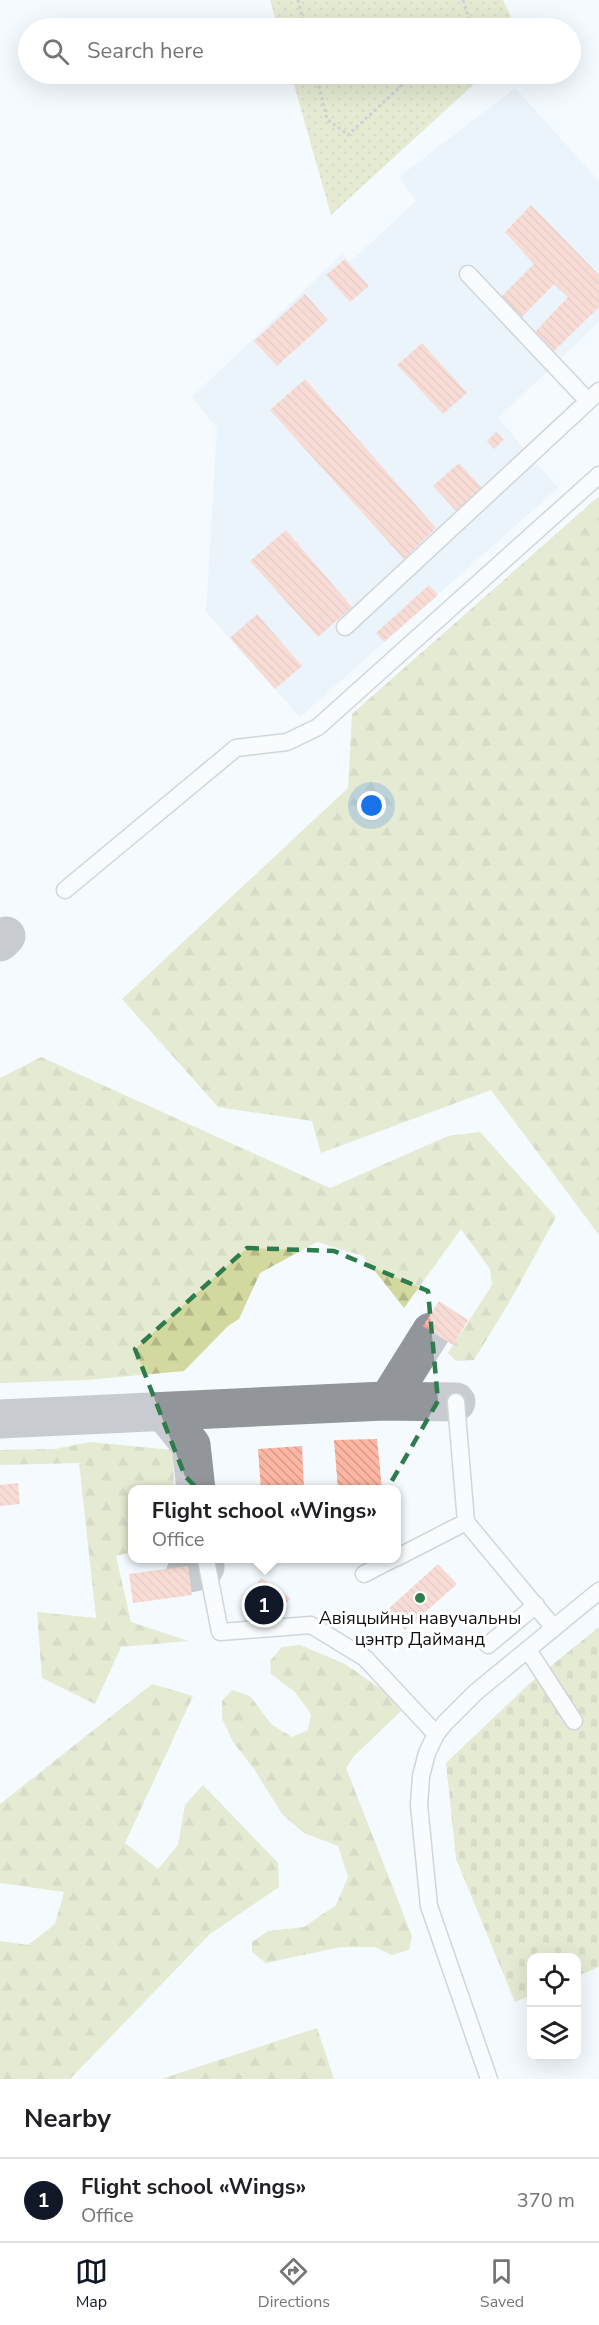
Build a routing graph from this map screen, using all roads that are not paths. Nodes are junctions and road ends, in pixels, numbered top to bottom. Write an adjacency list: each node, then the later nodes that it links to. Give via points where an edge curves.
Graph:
1 (468, 274): 2 (street)
2 (593, 396): 4 (street)
3 (599, 475): 5 (street, via 318,727 287,742 236,748)
4 (345, 627)
5 (66, 890)
6 (456, 1402): 7 (street)
7 (466, 1522): 8 (street); 13 (street)
8 (401, 1555)
9 (207, 1563): 18 (street, via 219,1632 311,1625 365,1658)
10 (385, 1563): 11 (street)
11 (364, 1574)
12 (599, 1591): 14 (street)
13 (536, 1605): 14 (street); 15 (street)
14 (554, 1628): 16 (street)
15 (488, 1645)
16 (528, 1650): 17 (street); 18 (street, via 476,1692)
17 (574, 1721)
18 (436, 1734): 19 (street, via 421,1776 419,1805 429,1905)
19 (489, 2079)

